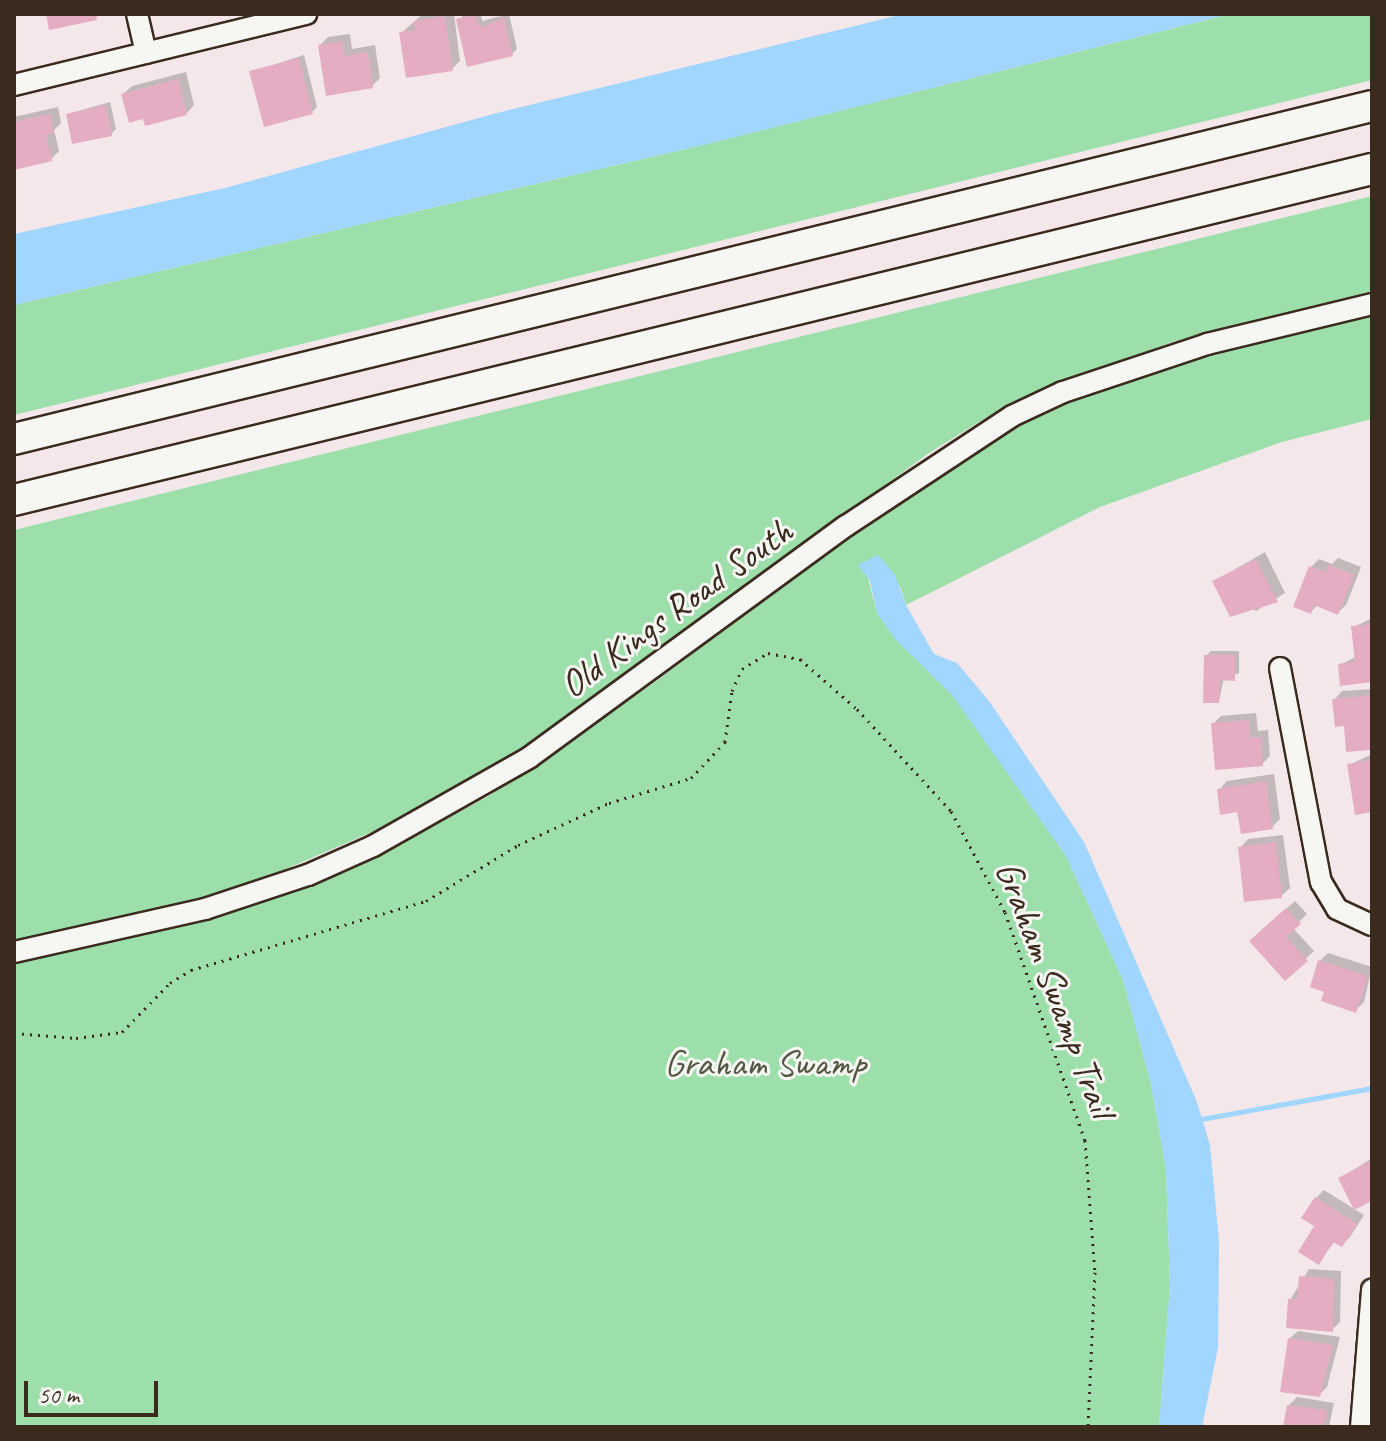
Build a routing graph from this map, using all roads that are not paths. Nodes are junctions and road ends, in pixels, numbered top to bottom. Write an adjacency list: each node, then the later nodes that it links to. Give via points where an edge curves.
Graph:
1 (137, 14): 3 (street)
2 (306, 14): 3 (street)
3 (146, 53): 4 (street)
4 (14, 85)
5 (1372, 106): 8 (highway)
6 (1372, 169): 9 (highway)
7 (1372, 304): 12 (street, Old Kings Road South, via 1193,348 1063,392 1012,416 855,520 530,757 447,809 363,851 205,909)
8 (14, 439)
9 (14, 500)
10 (1280, 668): 11 (street, via 1321,882 1337,909)
11 (1372, 925)
12 (14, 952)
13 (1372, 1289): 14 (street)
14 (1361, 1427)

